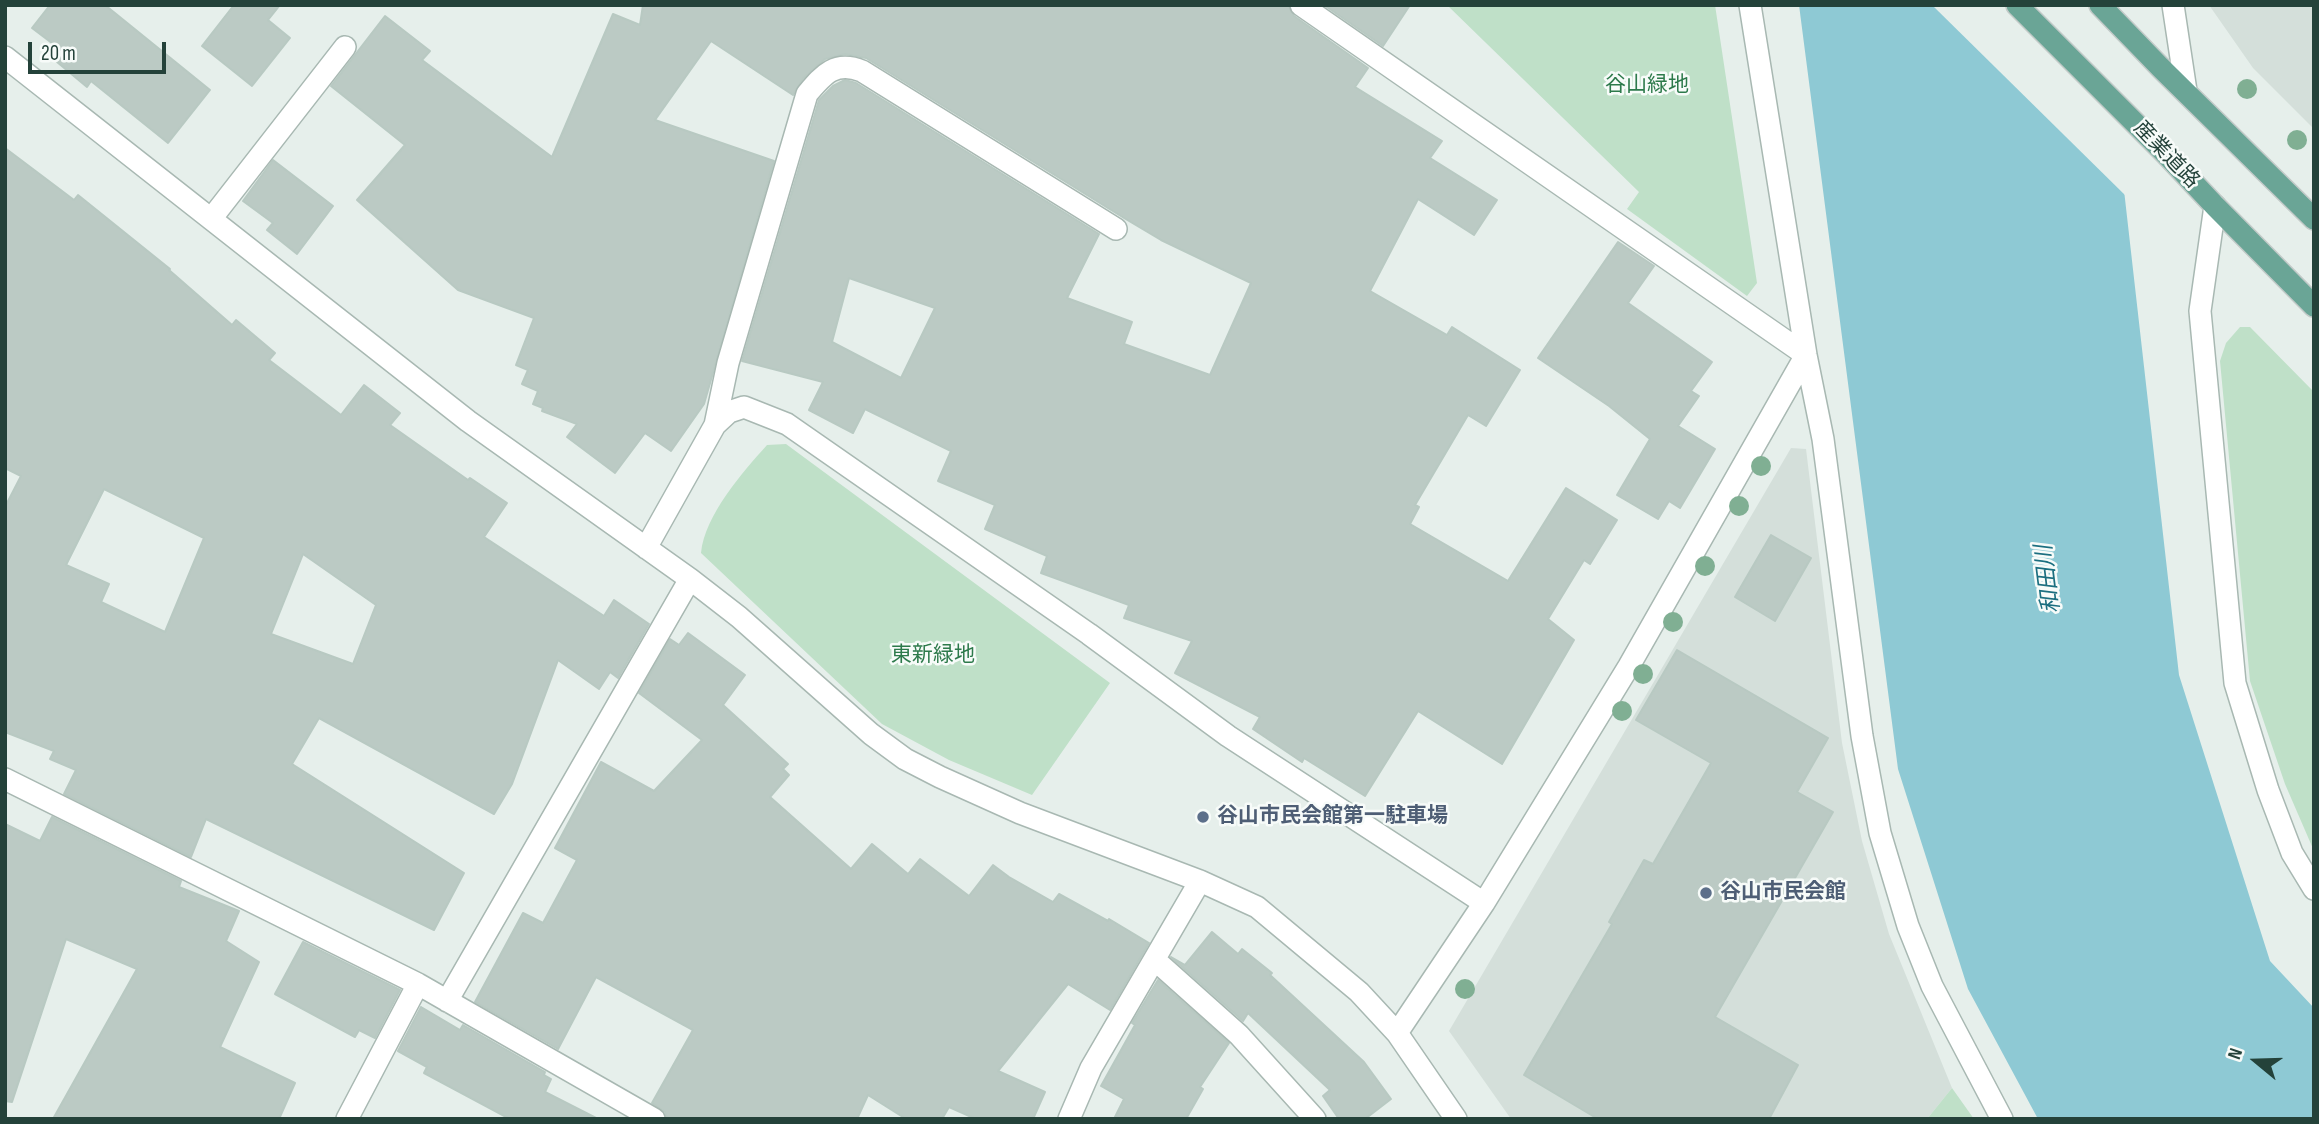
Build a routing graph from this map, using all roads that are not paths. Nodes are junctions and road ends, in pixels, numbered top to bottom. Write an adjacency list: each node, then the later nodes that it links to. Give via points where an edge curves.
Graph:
1 (1301, 5): 14 (street)
2 (1750, 5): 14 (street)
3 (2017, 5): 9 (main road, 産業道路)
4 (2100, 5): 8 (main road)
5 (2173, 5): 8 (street)
6 (345, 47): 10 (street)
7 (5, 57): 10 (street)
8 (2186, 91): 11 (main road)
9 (2214, 206): 13 (main road, 産業道路); 20 (street, via 2200,310 2235,683 2292,853)
10 (211, 219): 16 (street, via 468,421)
11 (2314, 219)
12 (1116, 229): 15 (street, via 862,71 851,66 838,68 822,76 807,94 728,363)
13 (2314, 306)
14 (1806, 355): 21 (street, via 1629,666); 31 (street, via 1880,833 1932,986)
15 (715, 425): 16 (street); 21 (street, via 729,412 744,407 787,424 1228,736)
16 (646, 548): 17 (street)
17 (690, 579): 19 (street, via 905,759 1020,813); 24 (street)
18 (5, 779): 23 (street)
19 (1200, 881): 22 (street); 25 (street, via 1257,907 1288,931 1359,992)
20 (2314, 889)
21 (1484, 903): 25 (street)
22 (1155, 960): 28 (street, via 1091,1068); 29 (street, via 1239,1034)
23 (418, 984): 24 (street); 26 (street)
24 (447, 1001): 27 (street)
25 (1396, 1034): 30 (street)
26 (347, 1119)
27 (654, 1119)
28 (1069, 1119)
29 (1315, 1119)
30 (1456, 1119)
31 (2002, 1119)

